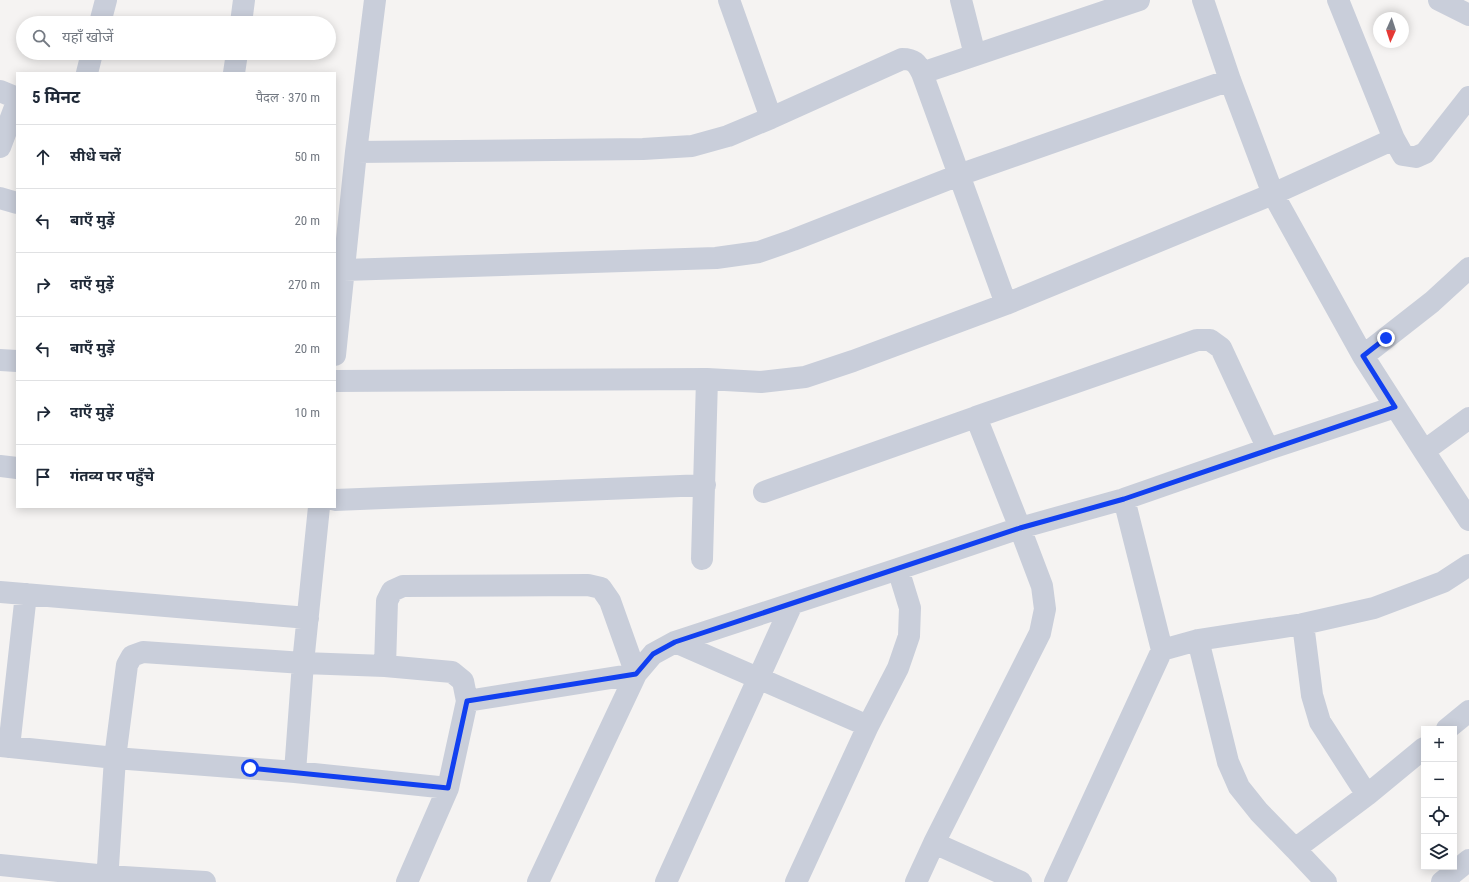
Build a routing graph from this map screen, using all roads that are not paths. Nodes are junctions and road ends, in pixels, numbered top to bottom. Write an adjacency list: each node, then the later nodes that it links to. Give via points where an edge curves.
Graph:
1 (106, 0): 10 (street)
2 (244, 0): 11 (street)
3 (375, 0): 27 (street)
4 (729, 0): 24 (street)
5 (961, 0): 13 (street)
6 (1139, 0): 13 (street)
7 (1204, 0): 19 (street)
8 (1338, 0): 25 (street)
9 (1439, 0): 12 (street)
10 (102, 16)
11 (242, 16)
12 (1469, 16)
13 (976, 55): 18 (street)
14 (90, 60): 16 (street)
15 (236, 60): 17 (street)
16 (87, 72)
17 (234, 72)
18 (922, 74): 24 (street, via 916,62 902,59); 28 (street)
19 (1230, 80): 28 (street); 30 (street)
20 (0, 91): 22 (street)
21 (1469, 97): 25 (street, via 1425,153 1416,157 1403,155)
22 (16, 98)
23 (16, 105): 26 (street)
24 (771, 118): 27 (street, via 728,136 692,146 643,149)
25 (1394, 139): 30 (street)
26 (0, 147)
27 (356, 152): 29 (street)
28 (959, 175): 34 (street, via 759,252 716,258); 35 (street)
29 (344, 186): 34 (street)
30 (1273, 194): 35 (street); 37 (street)
31 (0, 198): 32 (street)
32 (16, 203)
33 (1469, 268): 37 (street, via 1432,302)
34 (344, 270): 36 (street)
35 (1006, 304): 40 (street, via 805,377 761,382)
36 (336, 346)
37 (1363, 356): 42 (street)
38 (0, 360): 39 (street)
39 (16, 361)
40 (707, 379): 41 (street); 49 (street)
41 (336, 381)
42 (1395, 407): 45 (street); 46 (street)
43 (976, 417): 45 (street, via 1197,340 1210,340 1221,348); 50 (street); 55 (street)
44 (1469, 418): 46 (street)
45 (1268, 449): 51 (street)
46 (1424, 452): 54 (street)
47 (0, 466): 48 (street)
48 (16, 468)
49 (704, 485): 52 (street); 56 (street)
50 (764, 492)
51 (1124, 499): 55 (street); 66 (street)
52 (336, 500)
53 (319, 508): 62 (street)
54 (1469, 520)
55 (1020, 528): 58 (street); 81 (street, via 1042,586 1045,609 1040,633)
56 (702, 559)
57 (1469, 566): 63 (street, via 1443,582 1374,608)
58 (898, 569): 61 (street); 73 (street, via 910,608 909,636 898,668)
59 (0, 592): 60 (street)
60 (26, 594): 62 (street); 75 (street)
61 (792, 604): 65 (street); 70 (street)
62 (308, 618): 67 (street)
63 (1303, 624): 64 (street); 80 (street, via 1312,695 1320,722)
64 (1198, 640): 66 (street); 82 (street, via 1228,762 1239,787)
65 (675, 642): 69 (street, via 653,654); 70 (street)
66 (1162, 650): 93 (street)
67 (303, 662): 68 (street); 77 (street, via 143,652 132,656 127,665); 78 (street)
68 (386, 666): 69 (street, via 387,601 392,591 403,586 588,584 601,588 610,601); 71 (street, via 452,672 463,681)
69 (636, 674): 71 (street); 88 (street)
70 (759, 678): 73 (street); 89 (street)
71 (467, 701): 79 (street)
72 (1469, 711): 74 (street)
73 (868, 726): 90 (street)
74 (1452, 726)
75 (4, 746): 77 (street)
76 (1421, 750): 80 (street)
77 (115, 758): 78 (street); 85 (street)
78 (295, 772): 79 (street)
79 (448, 788): 87 (street)
80 (1367, 795): 82 (street)
81 (934, 843): 91 (street); 92 (street)
82 (1295, 849): 94 (street)
83 (1469, 860): 95 (street)
84 (0, 864): 85 (street)
85 (107, 879): 86 (street)
86 (205, 882)
87 (407, 882)
88 (538, 882)
89 (666, 882)
90 (796, 882)
91 (916, 882)
92 (1020, 882)
93 (1055, 882)
94 (1326, 882)
95 (1442, 882)

